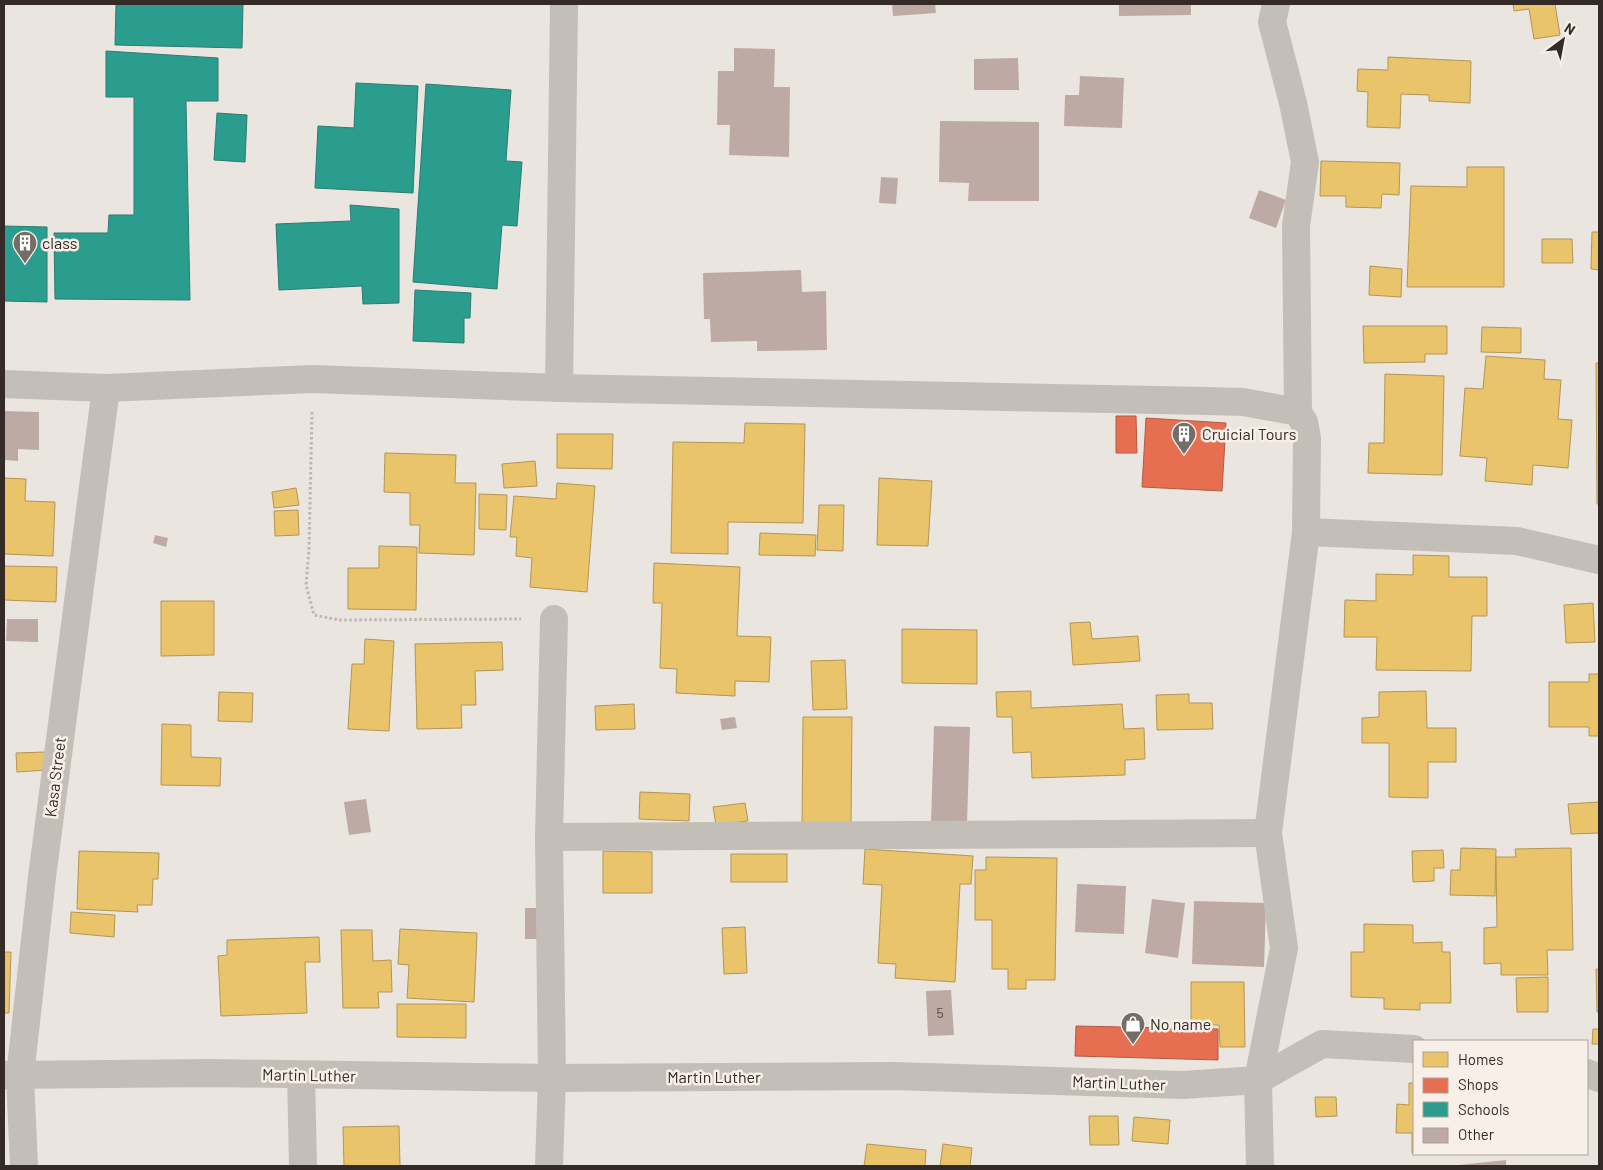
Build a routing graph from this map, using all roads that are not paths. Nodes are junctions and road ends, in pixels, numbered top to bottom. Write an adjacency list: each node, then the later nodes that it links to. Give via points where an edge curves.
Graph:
1 (564, 4): 5 (street)
2 (1276, 4): 6 (street, via 1272,22 1305,162 1296,226)
3 (4, 384): 4 (street)
4 (106, 388): 5 (street, via 313,379); 14 (street, Kasa Street, via 42,877)
5 (559, 388): 6 (street, via 1208,400 1243,402)
6 (1298, 413): 7 (street, via 1304,422 1307,438)
7 (1306, 532): 8 (street, via 1517,541); 10 (street)
8 (1599, 560)
9 (554, 619): 11 (street)
10 (1268, 833): 11 (street); 16 (street, via 1284,948)
11 (549, 837): 15 (street)
12 (1413, 1049): 16 (street, Martin Luther, via 1322,1044)
13 (301, 1075): 14 (street, Martin Luther); 15 (street, Martin Luther); 18 (street)
14 (12, 1076): 17 (street, Kasa Street)
15 (552, 1078): 16 (street, Martin Luther, via 893,1076 1184,1085); 19 (street)
16 (1258, 1080): 20 (street)
17 (24, 1166)
18 (303, 1166)
19 (548, 1166)
20 (1260, 1166)

